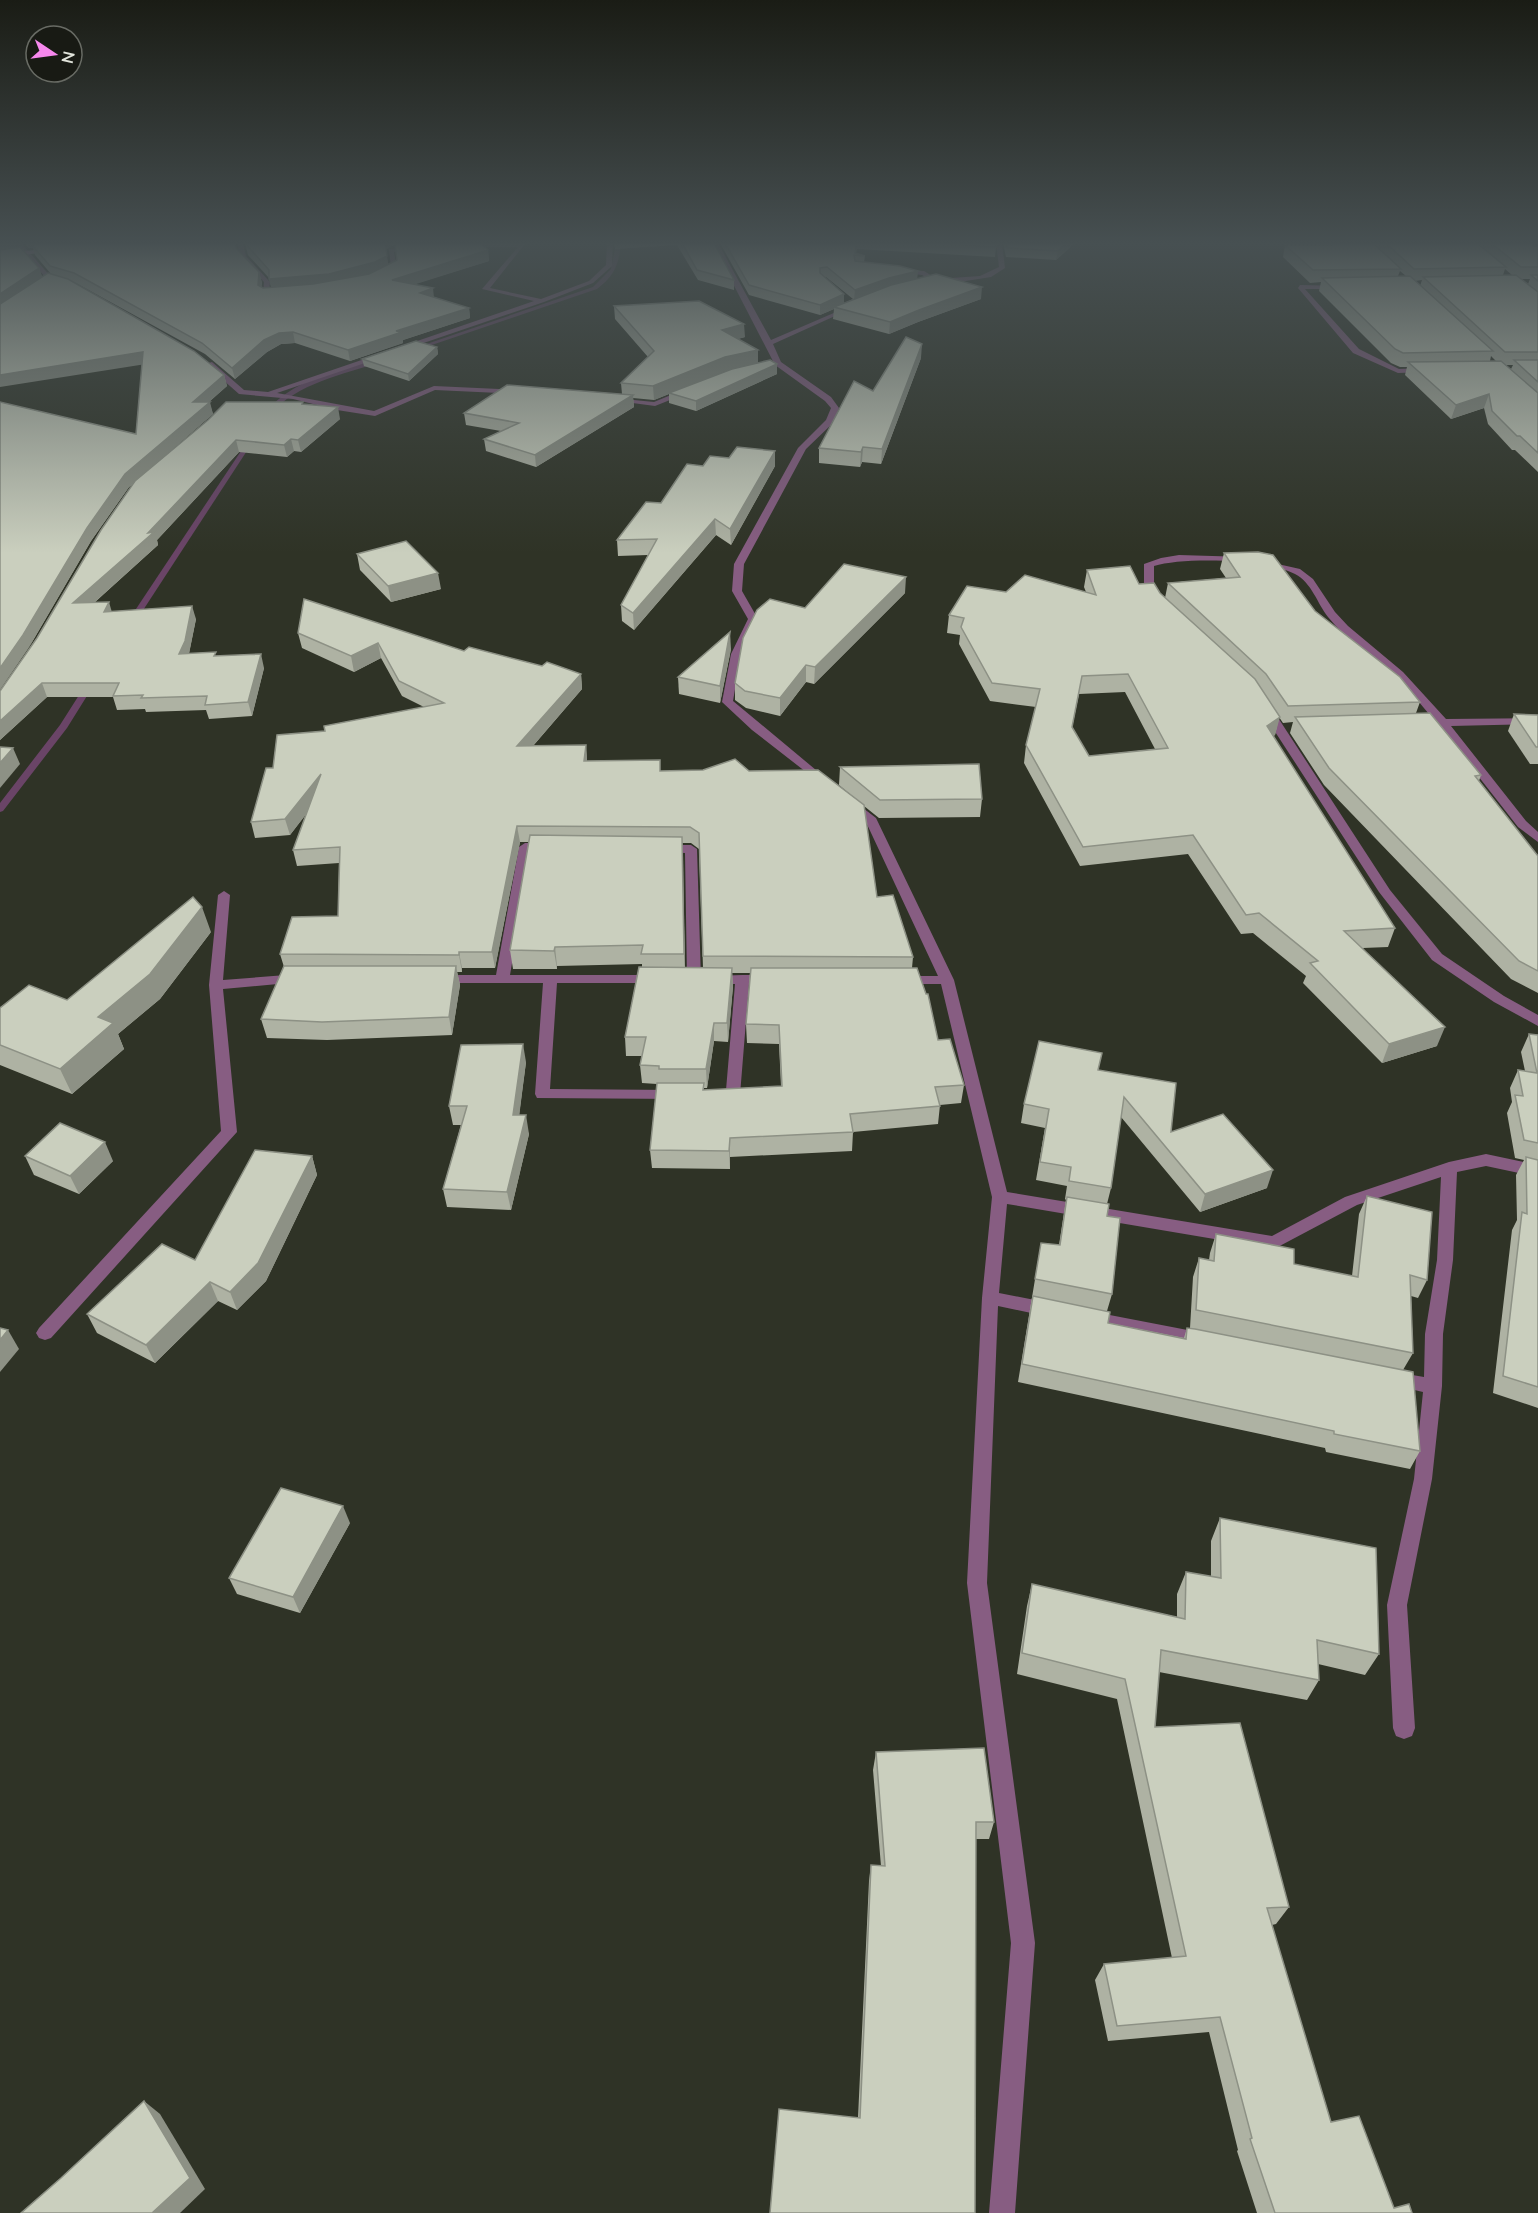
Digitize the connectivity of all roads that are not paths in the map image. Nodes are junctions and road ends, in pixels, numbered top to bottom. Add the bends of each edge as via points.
1 (411, 346) edge
2 (769, 346) edge
3 (1352, 346) edge
4 (201, 358) edge
5 (1432, 370) edge
6 (697, 387) edge
7 (525, 393) edge
8 (273, 394) junction
9 (601, 399) edge
10 (1162, 607) edge
11 (1262, 703) edge
12 (1538, 721) edge
13 (1418, 723) edge
14 (1442, 723) junction
15 (1522, 824) junction
16 (1538, 824) edge
17 (1538, 838) edge
18 (561, 847) edge
19 (644, 848) edge
20 (224, 895) dead end
21 (316, 978) edge
22 (421, 979) edge
23 (502, 979) junction
24 (550, 979) junction
25 (742, 979) junction
26 (780, 979) edge
27 (682, 980) junction
28 (887, 980) edge
29 (947, 980) junction
30 (216, 985) junction
31 (1538, 1021) edge
32 (686, 1095) edge
33 (709, 1095) edge
34 (1449, 1168) junction
35 (1538, 1171) edge
36 (1000, 1197) junction
37 (990, 1298) junction
38 (45, 1333) dead end
39 (1223, 1344) edge
40 (1374, 1375) edge
41 (1433, 1386) junction
42 (1404, 1728) dead end
43 (1002, 2213) edge

1 - 8 street
2 - 29 street via 772,364 821,393 835,408 830,421 802,448 739,564 737,591 753,619 736,654 727,702 870,818
3 - 5 street via 1398,371
4 - 8 street via 239,395
6 - 9 street via 655,404
7 - 8 street via 434,388 375,414
10 - 14 street via 1149,585 1149,564 1159,559 1193,557 1268,564 1296,571 1313,583 1335,620 1407,682
11 - 31 street via 1285,728 1385,892 1437,957
12 - 14 street
13 - 14 street
14 - 15 street
15 - 16 street
15 - 17 street
18 - 23 street via 525,847
19 - 27 street via 691,849
20 - 30 street
21 - 30 street
22 - 23 street
23 - 24 street
24 - 27 street
24 - 32 street via 542,1094
25 - 26 street
25 - 27 street
25 - 33 street via 733,1095
28 - 29 street
29 - 36 street
30 - 38 street via 229,1132
34 - 35 street via 1486,1160
34 - 36 street via 1351,1201 1274,1243
34 - 41 street
36 - 37 street
37 - 39 street
37 - 43 street via 977,1583 1023,1943
40 - 41 street
41 - 42 street via 1423,1479 1397,1605

